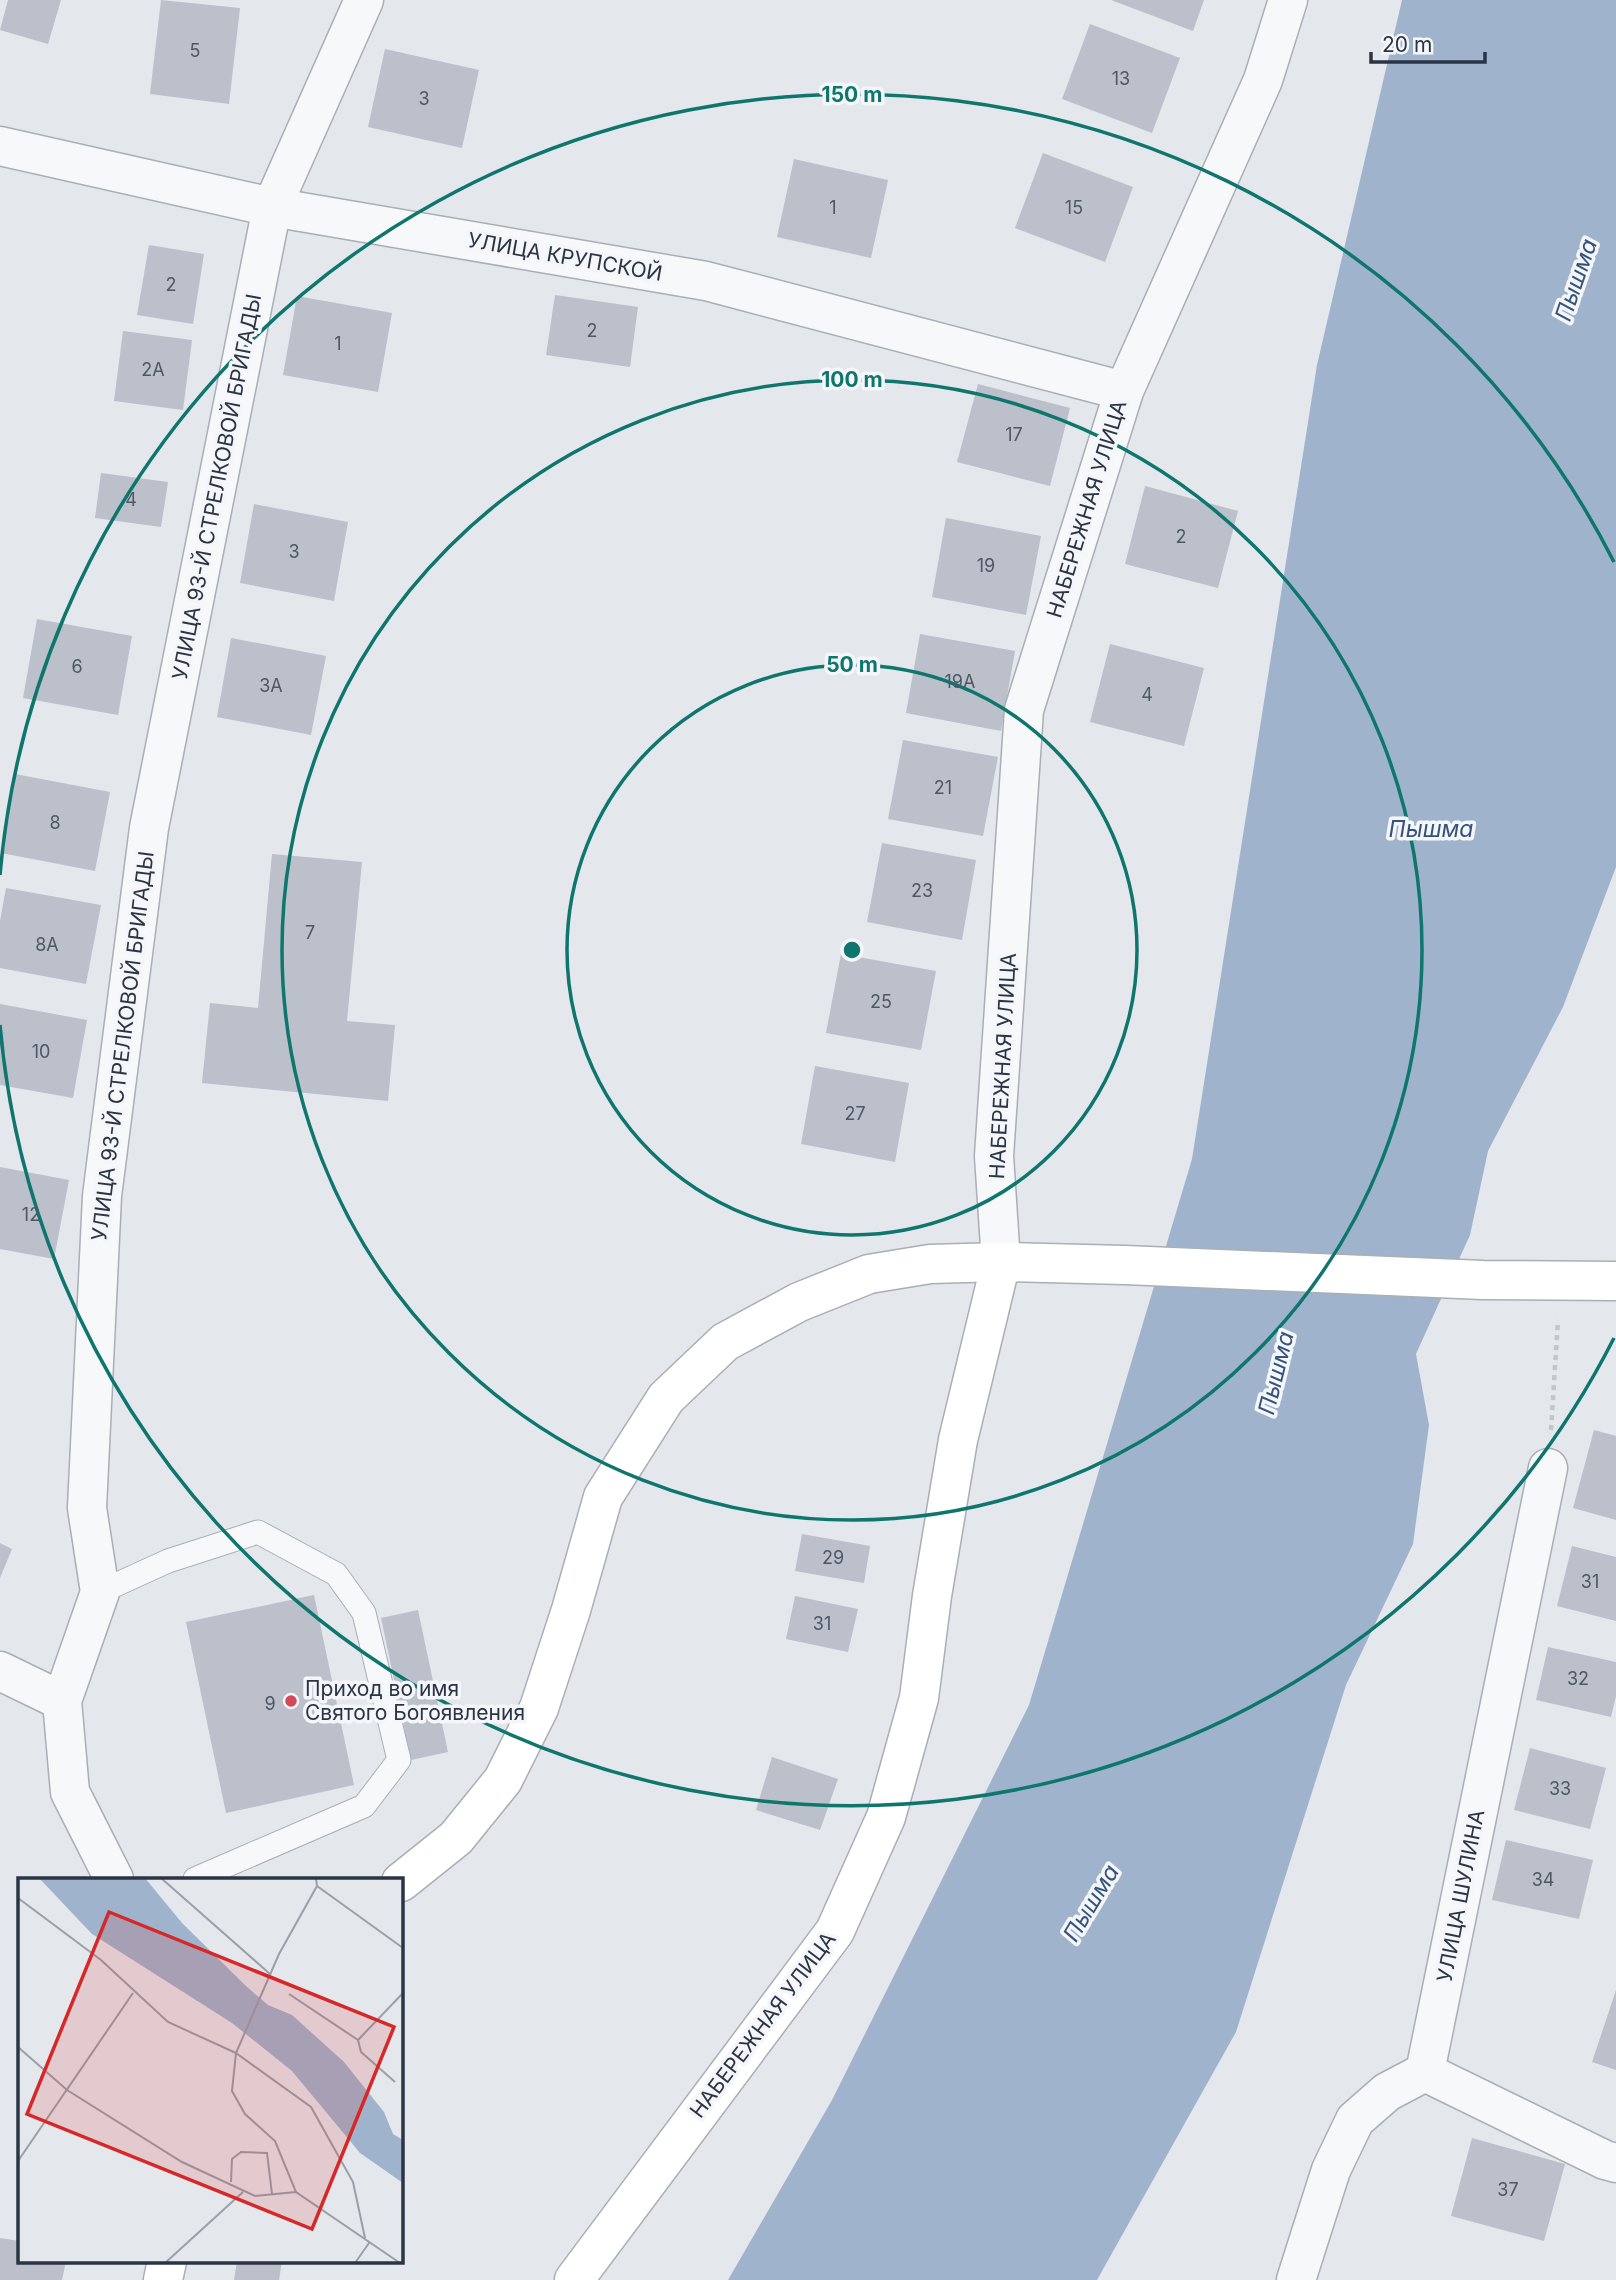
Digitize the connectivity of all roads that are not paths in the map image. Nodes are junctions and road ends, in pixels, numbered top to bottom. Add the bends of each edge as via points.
1 (364, 0) edge
2 (1288, 0) edge
3 (0, 146) edge
4 (272, 207) junction
5 (1124, 391) junction
6 (1001, 1262) junction
7 (1616, 1281) edge
8 (1548, 1468) road end
9 (100, 1592) junction
10 (0, 1671) edge
11 (62, 1701) junction
12 (114, 1878) edge
13 (197, 1878) edge
14 (402, 1881) edge
15 (1425, 2071) junction
16 (1616, 2163) edge
17 (167, 2262) edge
18 (163, 2280) edge
19 (574, 2280) edge
20 (1296, 2280) edge

1 - 4 street, УЛИЦА 93-Й СТРЕЛКОВОЙ БРИГАДЫ
2 - 5 street, НАБЕРЕЖНАЯ УЛИЦА via 1263,80
3 - 4 street, УЛИЦА КРУПСКОЙ
4 - 5 street, УЛИЦА КРУПСКОЙ via 706,281
4 - 9 street, УЛИЦА 93-Й СТРЕЛКОВОЙ БРИГАДЫ via 149,828 102,1196 87,1508
5 - 6 street, НАБЕРЕЖНАЯ УЛИЦА via 1024,710 995,1156
6 - 7 main road
6 - 14 main road via 930,1264 869,1274 822,1293 725,1342 666,1398 603,1497 539,1708 503,1780 456,1838
6 - 19 main road, НАБЕРЕЖНАЯ УЛИЦА via 958,1440 919,1698 886,1817 835,1931
8 - 15 street, УЛИЦА ШУЛИНА
9 - 11 street, УЛИЦА 93-Й СТРЕЛКОВОЙ БРИГАДЫ
9 - 13 lane via 168,1561 258,1532 336,1574 364,1613 399,1760 364,1806
10 - 11 street
11 - 12 street, УЛИЦА 93-Й СТРЕЛКОВОЙ БРИГАДЫ via 70,1791
15 - 16 street
15 - 20 street via 1387,2092 1355,2120 1331,2170
17 - 18 main road

